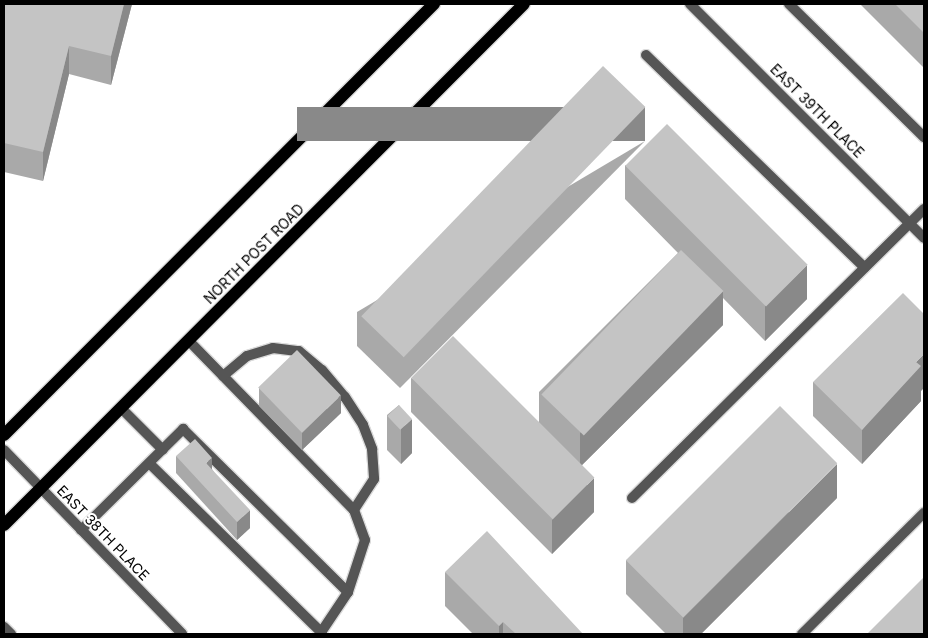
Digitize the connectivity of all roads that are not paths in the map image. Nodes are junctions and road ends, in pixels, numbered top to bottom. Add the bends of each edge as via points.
1 (434, 4) edge
2 (524, 4) edge
3 (690, 4) edge
4 (789, 4) edge
5 (646, 55) dead end
6 (924, 137) edge
7 (924, 209) edge
8 (910, 223) junction
9 (924, 238) edge
10 (865, 268) junction
11 (189, 340) junction
12 (222, 376) junction
13 (121, 408) junction
14 (4, 435) edge
15 (4, 450) edge
16 (163, 450) junction
17 (150, 464) junction
18 (41, 488) junction
19 (632, 498) dead end
20 (354, 510) junction
21 (924, 513) edge
22 (4, 525) edge
23 (81, 530) junction
24 (348, 592) junction
25 (4, 627) edge
26 (321, 633) edge
27 (11, 634) edge
28 (182, 634) edge
29 (802, 634) edge

1 - 14 main road
2 - 11 main road, NORTH POST ROAD
3 - 8 street, EAST 39TH PLACE
4 - 6 street
5 - 10 street
7 - 8 street
8 - 9 street, EAST 39TH PLACE
8 - 10 street
10 - 19 street
11 - 12 street
11 - 13 main road, NORTH POST ROAD
12 - 20 street
12 - 20 street via 247,356 274,348 299,351 322,370 346,397 363,425 372,450 374,479
13 - 16 street
13 - 18 main road, NORTH POST ROAD
15 - 18 street, EAST 38TH PLACE
16 - 17 street
16 - 24 street via 183,429
17 - 23 street
17 - 26 street
18 - 22 main road, NORTH POST ROAD
18 - 23 street, EAST 38TH PLACE
20 - 24 street via 366,540
21 - 29 street
23 - 28 street, EAST 38TH PLACE
24 - 26 street
25 - 27 street

